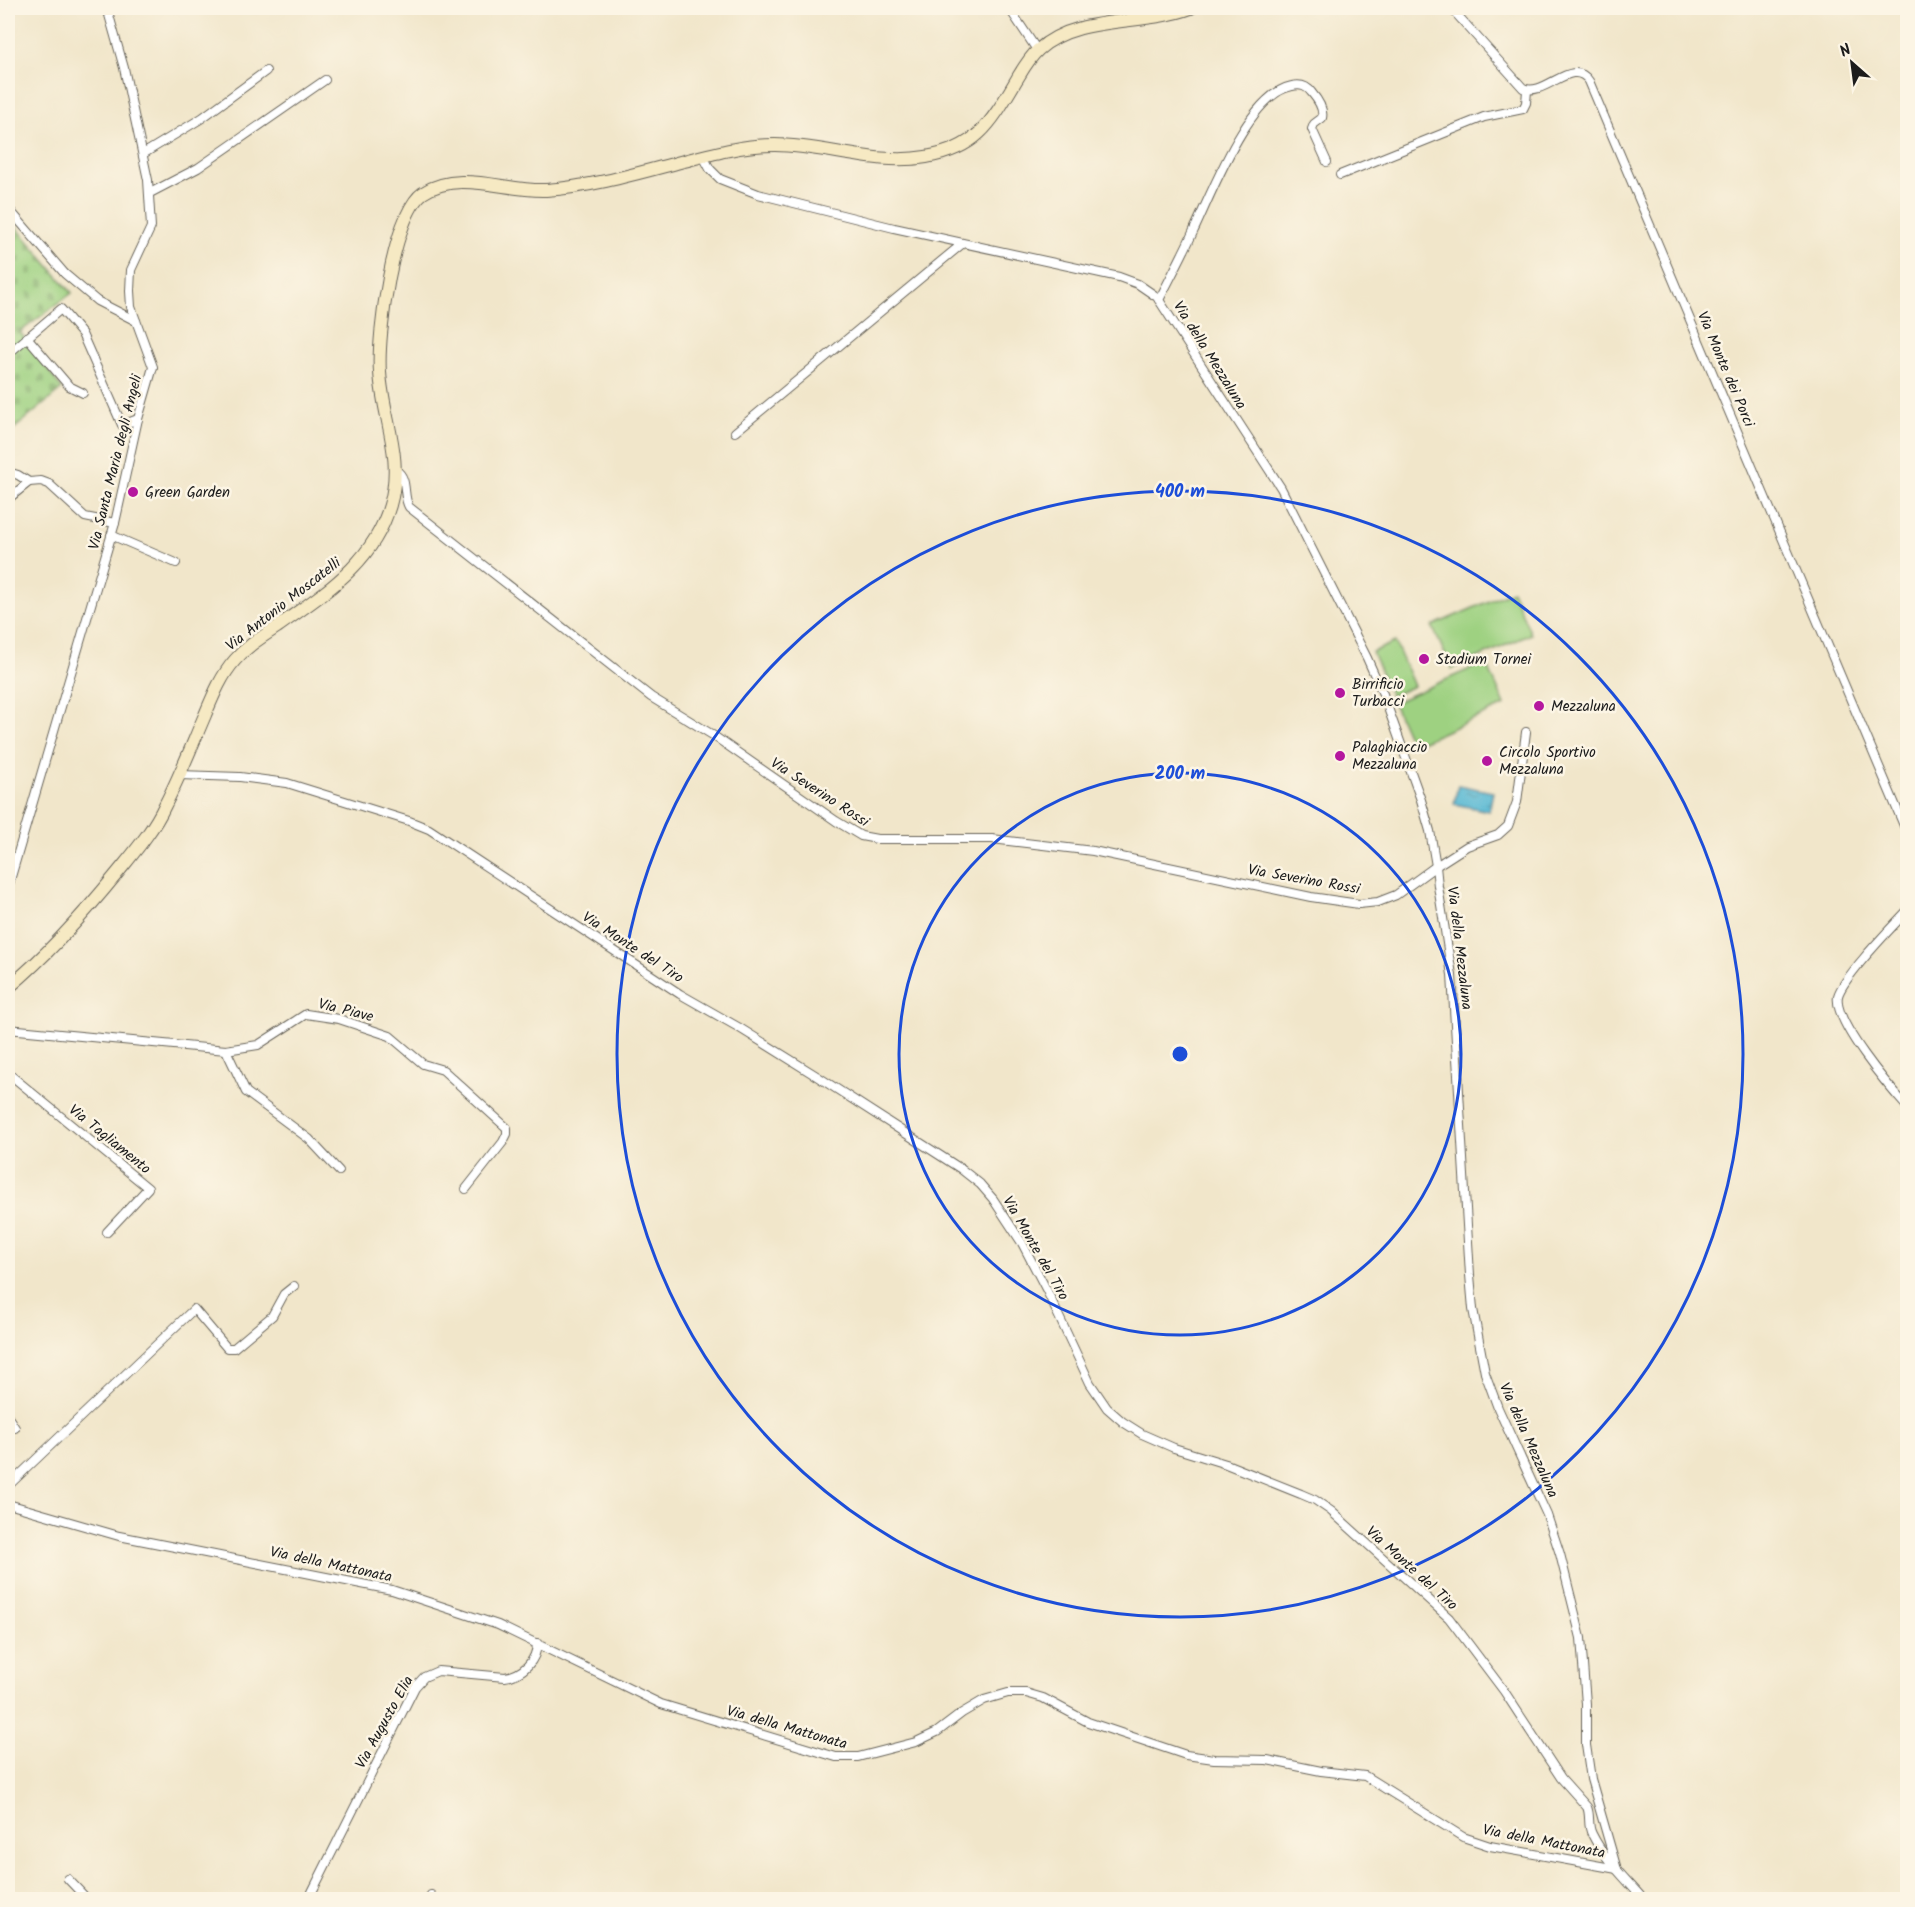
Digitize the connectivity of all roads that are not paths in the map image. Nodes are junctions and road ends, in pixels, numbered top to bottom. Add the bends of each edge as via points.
1 (107, 8) edge
2 (1009, 8) edge
3 (1191, 8) edge
4 (1451, 8) edge
5 (1037, 50) junction
6 (266, 71) dead end
7 (325, 80) dead end
8 (1527, 90) junction
9 (143, 154) junction
10 (703, 156) junction
11 (1327, 162) dead end
12 (1340, 175) dead end
13 (150, 193) junction
14 (8, 208) edge
15 (962, 244) junction
16 (1159, 300) junction
17 (136, 321) junction
18 (27, 338) junction
19 (8, 354) edge
20 (83, 393) dead end
21 (138, 419) junction
22 (735, 432) dead end
23 (396, 470) junction
24 (8, 472) edge
25 (29, 482) junction
26 (8, 499) edge
27 (115, 523) junction
28 (111, 535) junction
29 (176, 563) dead end
30 (1526, 732) dead end
31 (179, 775) junction
32 (1908, 835) edge
33 (1436, 866) junction
34 (8, 887) edge
35 (1908, 910) edge
36 (8, 988) edge
37 (8, 1029) edge
38 (226, 1050) junction
39 (8, 1073) edge
40 (1908, 1108) edge
41 (339, 1171) dead end
42 (466, 1189) dead end
43 (107, 1232) dead end
44 (294, 1286) dead end
45 (8, 1418) edge
46 (15, 1428) dead end
47 (8, 1486) edge
48 (8, 1504) edge
49 (537, 1643) junction
50 (1617, 1869) junction
51 (68, 1879) dead end
52 (88, 1899) edge
53 (308, 1899) edge
54 (1644, 1899) edge

1 - 9 street, Via Santa Maria degli Angeli
2 - 5 street
3 - 5 street via 1077,29 1057,36
4 - 8 street
5 - 10 street, Via Antonio Moscatelli via 986,127 965,143 938,155 894,159 774,145
6 - 9 street via 202,118
7 - 13 street via 204,164
8 - 12 street via 1523,109 1484,117
8 - 32 street, Via Monte dei Porci via 1577,72 1593,88
9 - 13 street, Via Santa Maria degli Angeli
10 - 15 street, Via della Mezzaluna via 716,175 734,186
10 - 23 street, Via Antonio Moscatelli via 604,182 549,189 453,184 430,189 413,202 399,235 379,345 381,389
11 - 16 street via 1312,129 1323,113 1306,87 1286,87 1252,117 1235,144
13 - 17 street, Via Santa Maria degli Angeli via 151,227 131,270 131,307
14 - 17 street via 65,274 97,301
15 - 16 street, Via della Mezzaluna via 1119,277 1140,285
15 - 22 street
16 - 33 street, Via della Mezzaluna via 1281,488 1360,644 1383,694 1416,786
17 - 21 street, Via Santa Maria degli Angeli via 153,367
18 - 19 street
18 - 20 street via 69,386
18 - 21 street via 61,309 82,334 122,425
21 - 27 street, Via Santa Maria degli Angeli
23 - 31 street, Via Antonio Moscatelli via 387,515 369,550 336,585 232,662 215,691
23 - 33 street, Via Severino Rossi via 404,479 410,507 475,560 651,697 861,836 1001,839 1093,851 1359,904 1396,895
24 - 25 street
25 - 26 street
25 - 27 street via 49,484 85,517
27 - 28 street, Via Santa Maria degli Angeli
28 - 29 street
28 - 34 street, Via Santa Maria degli Angeli
30 - 33 street, Via della Mezzaluna via 1517,802 1508,826 1498,835 1467,846
31 - 36 street, Via Antonio Moscatelli via 158,820 121,868 57,943
31 - 50 street, Via Monte del Tiro via 287,783 419,824 680,994 814,1074 971,1176 993,1199 1022,1243 1086,1376 1107,1408 1154,1440 1291,1490 1331,1511 1449,1618 1504,1690 1561,1778 1587,1807 1592,1835
33 - 50 street, Via della Mezzaluna via 1452,975 1473,1309 1480,1350 1498,1408 1533,1481 1560,1554 1583,1648 1591,1779
35 - 40 street via 1844,983 1838,1005 1852,1034
37 - 38 street, Via Piave
38 - 41 street via 246,1092 309,1139
38 - 42 street, Via Piave via 258,1045 306,1014 339,1019 390,1036 423,1064 443,1070 507,1128 503,1142
39 - 43 street, Via Tagliamento via 148,1188
44 - 47 street via 284,1294 272,1316 234,1348 227,1348 194,1309
45 - 46 street
48 - 49 street, Via della Mattonata via 119,1536 392,1590 498,1624
49 - 50 street, Via della Mattonata via 661,1704 844,1758 863,1757 922,1740 972,1706 997,1696 1014,1692 1035,1695 1088,1722 1181,1754 1214,1760 1267,1760 1361,1775 1472,1841
49 - 53 street, Via Augusto Elia via 531,1661 514,1676 438,1671 419,1681
50 - 54 street, Via della Mezzaluna
51 - 52 street

